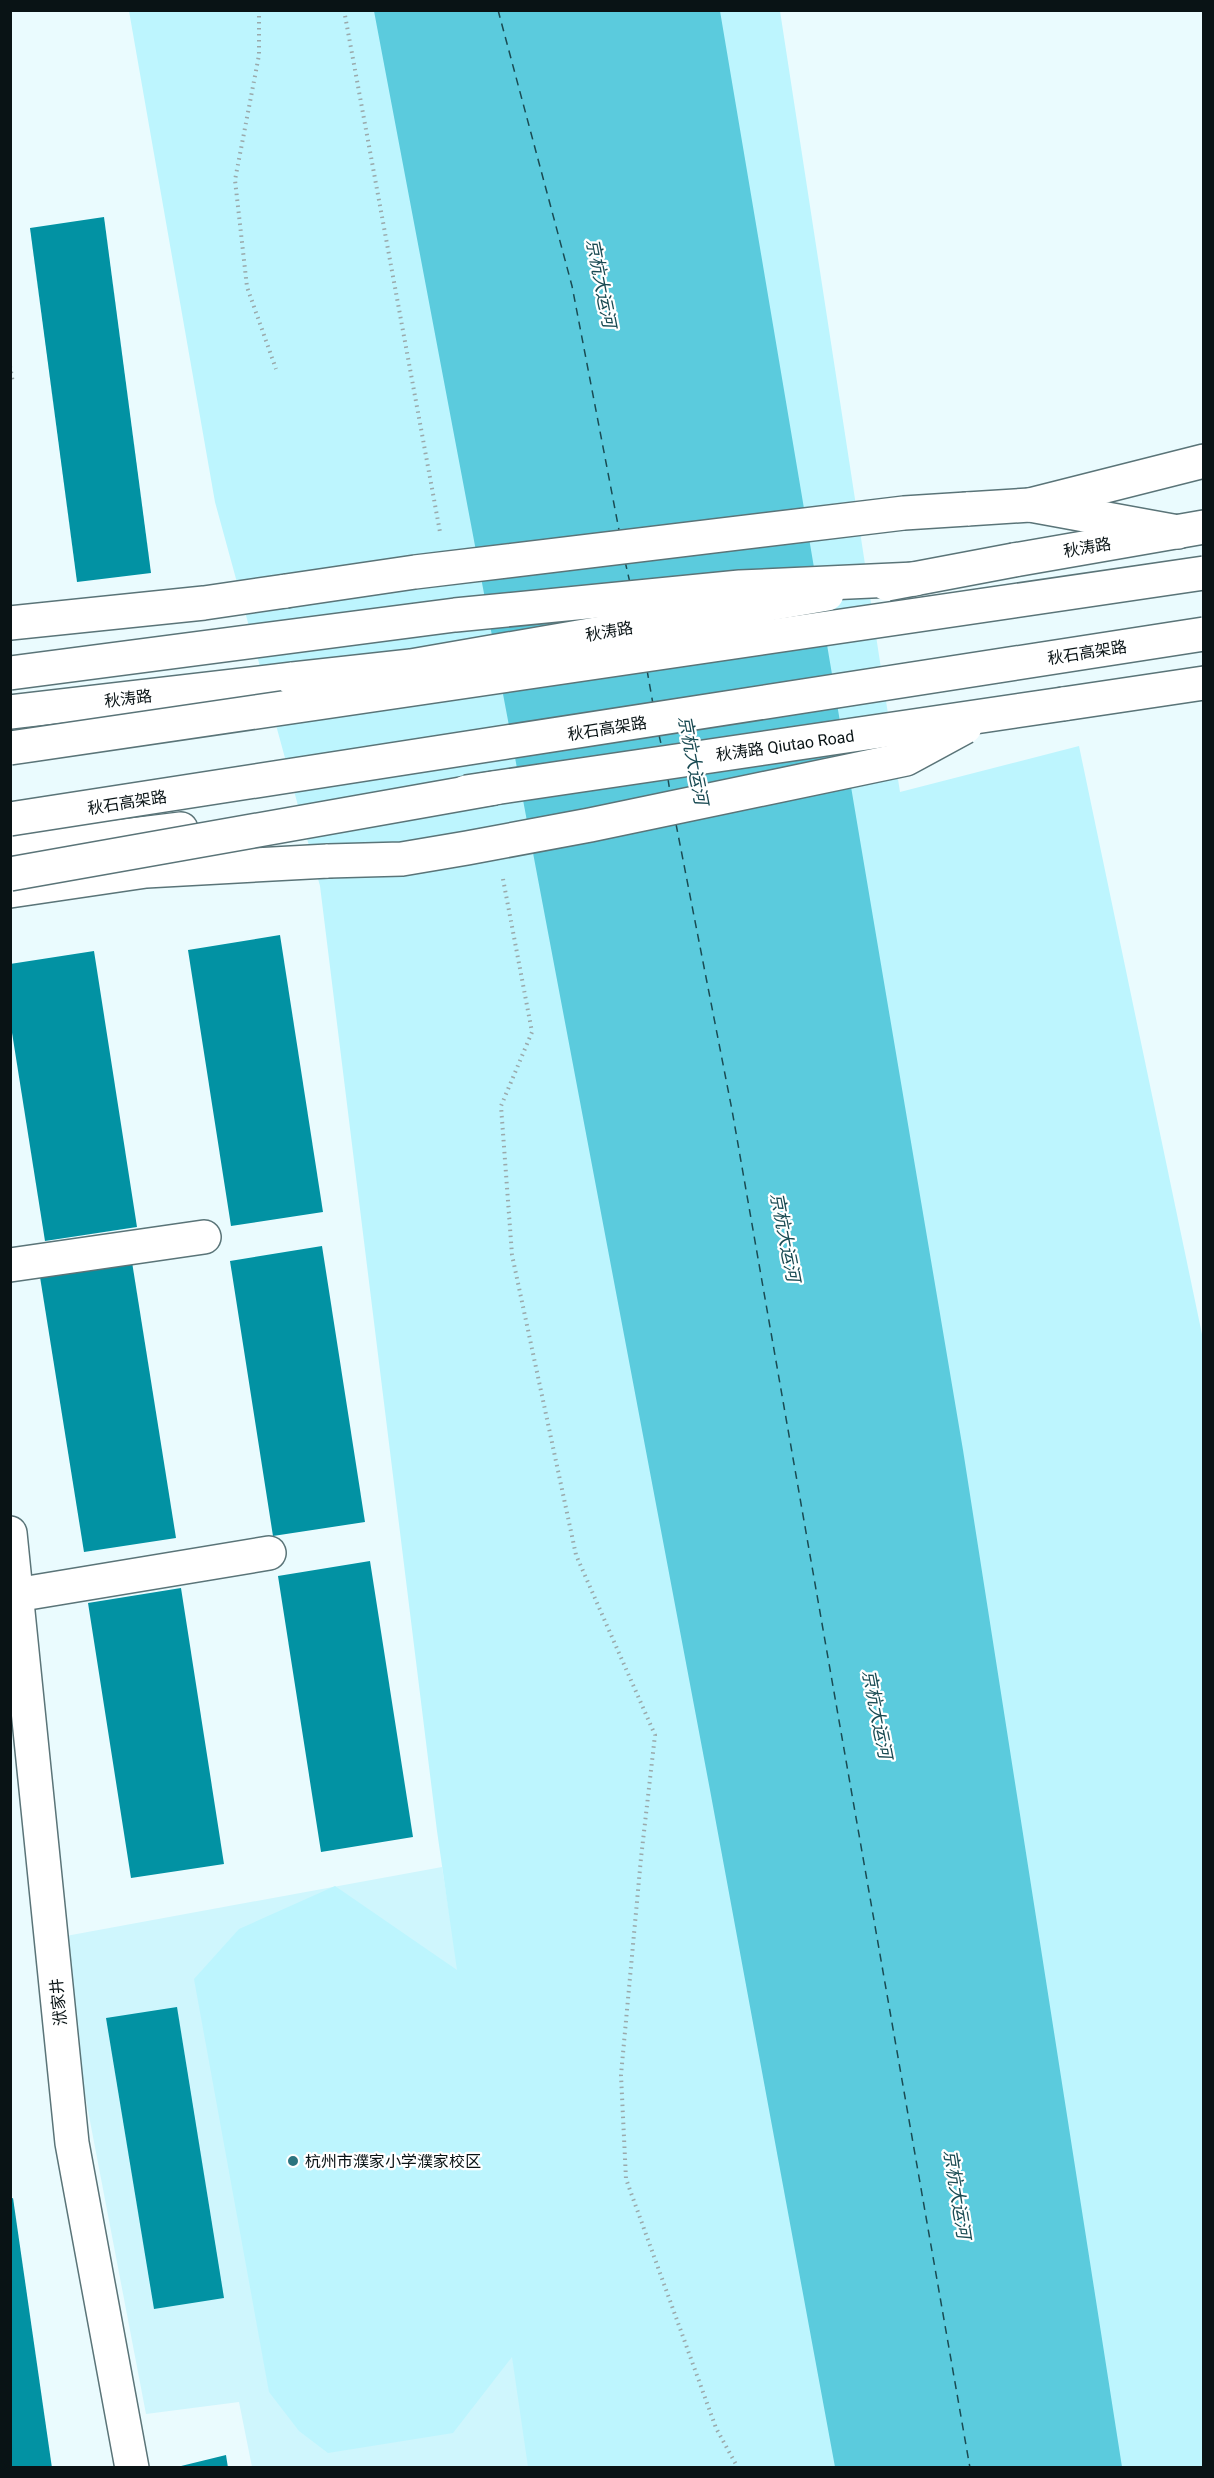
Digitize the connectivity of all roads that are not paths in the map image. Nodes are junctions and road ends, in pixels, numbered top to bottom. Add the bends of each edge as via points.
1 (1203, 461) edge
2 (1030, 504) junction
3 (1191, 530) edge
4 (1203, 573) edge
5 (915, 579) junction
6 (10, 623) edge
7 (1203, 634) edge
8 (10, 673) edge
9 (1203, 683) edge
10 (10, 712) edge
11 (987, 716) junction
12 (10, 748) edge
13 (495, 788) junction
14 (10, 819) edge
15 (10, 850) edge
16 (10, 874) edge
17 (10, 891) edge
18 (204, 1238) dead end
19 (10, 1265) edge
20 (10, 1533) edge
21 (268, 1553) dead end
22 (14, 1596) edge
23 (132, 2468) edge

1 - 2 main road
2 - 3 main road
2 - 6 main road, bridge via 904,513 438,569 204,603
3 - 5 main road, 秋涛路, bridge
4 - 12 main road, bridge
5 - 8 main road, bridge via 740,587 455,615
5 - 10 main road, 秋涛路, bridge via 411,666
7 - 14 main road, 秋石高架路, bridge
9 - 11 main road, 秋涛路 Qiutao Road, bridge
11 - 13 main road, 秋涛路 Qiutao Road, bridge
11 - 17 main road, bridge via 906,759 478,846 402,859 146,871
13 - 15 main road, 秋涛路 Qiutao Road, bridge
13 - 16 main road, bridge
18 - 19 main road
20 - 22 main road, 洑家井
21 - 22 main road
22 - 23 main road, 洑家井 via 72,2143

